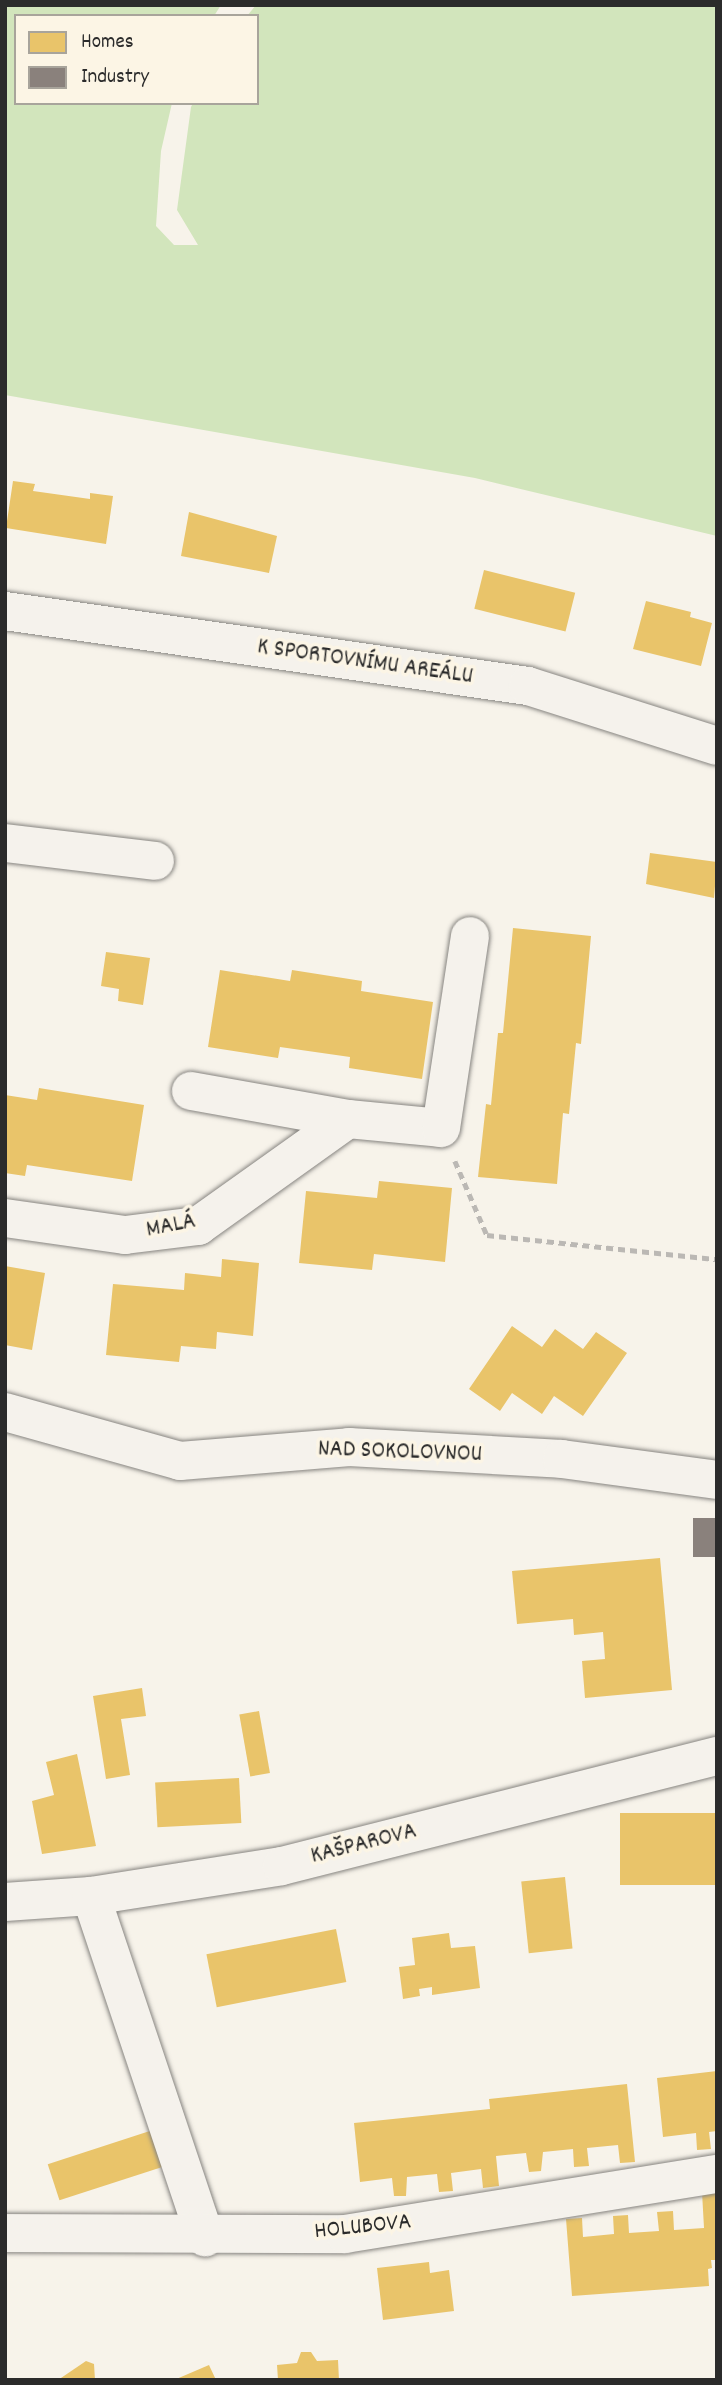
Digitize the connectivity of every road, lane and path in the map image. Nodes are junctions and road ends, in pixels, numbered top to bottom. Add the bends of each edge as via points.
1 (5, 611) edge
2 (717, 746) edge
3 (5, 843) edge
4 (155, 861) dead end
5 (470, 936) dead end
6 (191, 1091) dead end
7 (348, 1119) junction
8 (441, 1128) junction
9 (5, 1218) edge
10 (717, 1259) edge
11 (5, 1412) edge
12 (717, 1480) edge
13 (717, 1756) edge
14 (91, 1896) junction
15 (5, 1902) edge
16 (717, 2174) edge
17 (5, 2233) edge
18 (205, 2236) junction

1 - 2 street, K SPORTOVNÍMU AREÁLU via 528,686
3 - 4 street
5 - 8 street
6 - 7 street
7 - 8 street
7 - 9 street, MALÁ via 198,1226 125,1235
8 - 10 path via 487,1235
11 - 12 street, NAD SOKOLOVNOU via 180,1461 349,1447 562,1459
13 - 14 street, KAŠPAROVA via 282,1866
14 - 15 street, KAŠPAROVA
14 - 18 street
16 - 18 street, HOLUBOVA via 345,2234
17 - 18 street, HOLUBOVA

